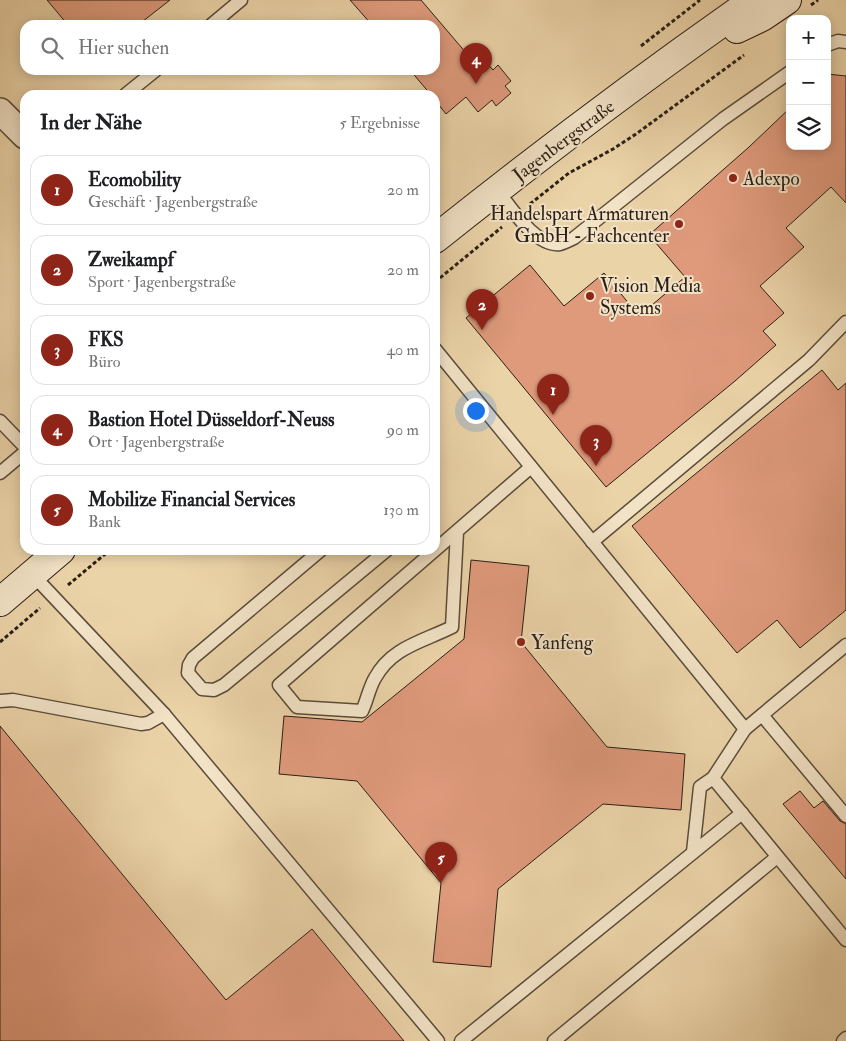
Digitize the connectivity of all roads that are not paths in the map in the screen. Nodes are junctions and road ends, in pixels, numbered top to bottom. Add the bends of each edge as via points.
1 (241, 0) edge
2 (727, 0) edge
3 (754, 0) edge
4 (787, 0) edge
5 (217, 20) edge
6 (846, 42) edge
7 (692, 43) junction
8 (831, 44) edge
9 (150, 75) edge
10 (786, 75) edge
11 (131, 90) edge
12 (0, 111) edge
13 (20, 131) edge
14 (497, 190) junction
15 (440, 235) edge
16 (846, 322) edge
17 (440, 355) edge
18 (0, 421) edge
19 (20, 442) edge
20 (20, 456) edge
21 (531, 467) junction
22 (0, 473) edge
23 (457, 532) junction
24 (592, 542) junction
25 (440, 547) edge
26 (55, 555) edge
27 (315, 555) edge
28 (381, 555) edge
29 (430, 555) edge
30 (32, 574) junction
31 (0, 602) edge
32 (846, 646) edge
33 (0, 701) edge
34 (164, 714) junction
35 (762, 715) junction
36 (745, 729) junction
37 (713, 778) junction
38 (742, 813) junction
39 (846, 816) edge
40 (693, 852) junction
41 (777, 857) junction
42 (846, 940) edge
43 (846, 1038) edge
44 (438, 1041) edge
45 (461, 1041) edge
46 (554, 1041) edge
47 (842, 1041) edge

1 - 5 lane
2 - 7 street, Jagenbergstraße via 709,17
3 - 7 street, Jagenbergstraße
4 - 7 street, Jagenbergstraße via 762,17
6 - 8 lane
7 - 14 street, Jagenbergstraße
9 - 11 lane
10 - 14 lane via 723,119 574,238 560,244 544,241 532,232
12 - 13 street
14 - 15 street, Jagenbergstraße
16 - 24 lane via 810,360
17 - 21 lane
18 - 19 lane
20 - 22 lane
21 - 23 lane
21 - 24 lane
23 - 25 lane
23 - 29 lane via 452,628 403,648 383,665 373,680 362,711 297,707 279,685
24 - 36 lane
26 - 30 street
27 - 28 lane via 193,658 188,673 202,689 214,690 224,685
30 - 31 street
30 - 34 lane
32 - 35 lane
33 - 34 lane via 13,700 140,724
34 - 44 lane
35 - 36 lane
35 - 39 lane
36 - 37 lane
37 - 38 lane
37 - 40 lane via 700,787
38 - 40 lane
38 - 41 lane
40 - 45 lane
41 - 42 lane
41 - 46 lane
43 - 47 lane

